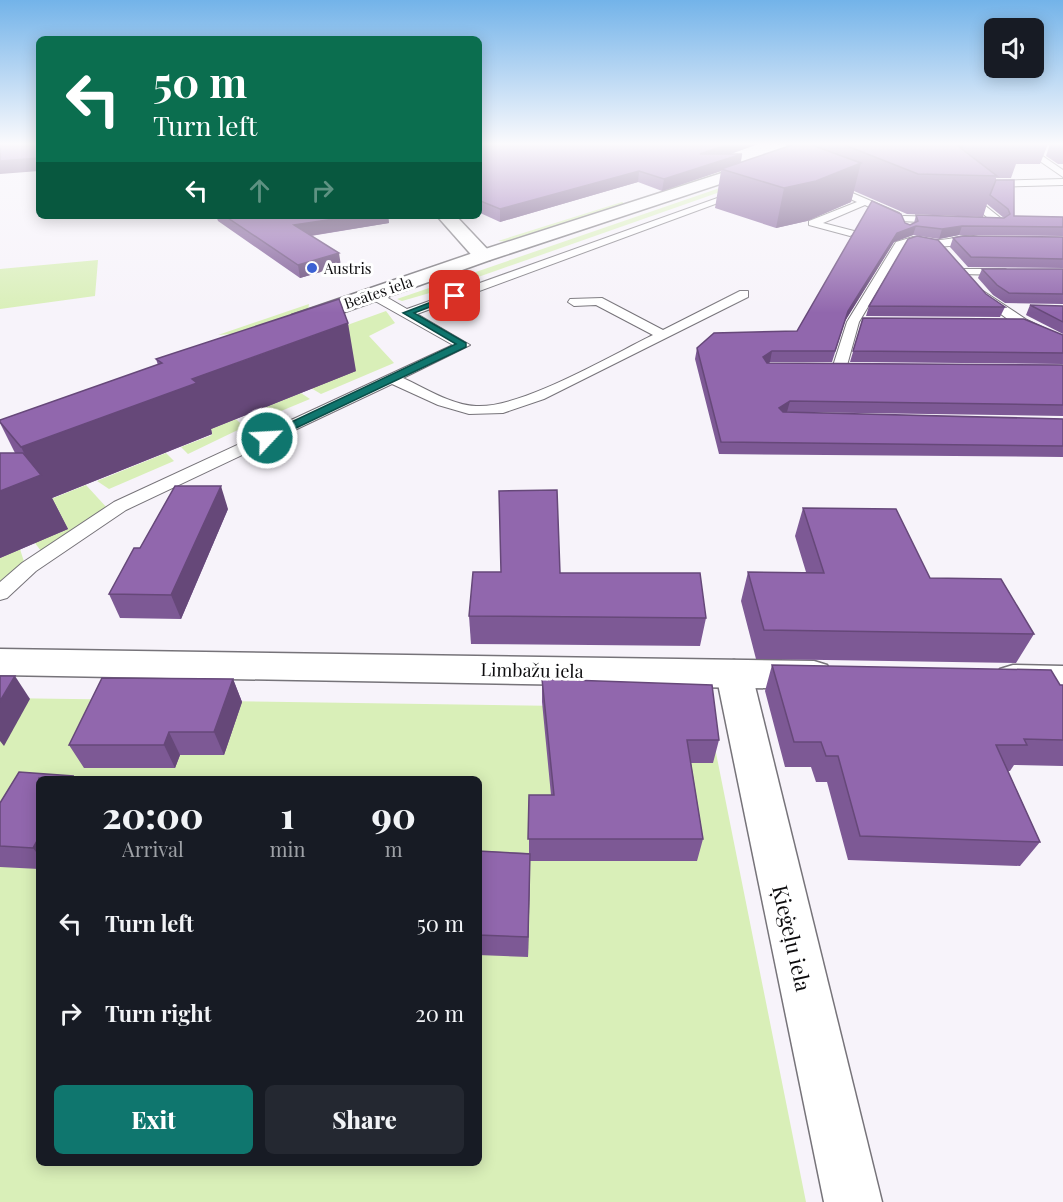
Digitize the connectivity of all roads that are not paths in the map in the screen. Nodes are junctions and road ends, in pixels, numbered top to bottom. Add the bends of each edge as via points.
1 (657, 200) edge
2 (719, 200) edge
3 (861, 200) edge
4 (976, 200) edge
5 (865, 202) junction
6 (449, 219) edge
7 (904, 219) junction
8 (850, 234) edge
9 (913, 240) junction
10 (993, 240) edge
11 (939, 244) junction
12 (483, 256) junction
13 (957, 265) junction
14 (1019, 273) edge
15 (372, 294) junction
16 (744, 294) dead end
17 (574, 302) dead end
18 (407, 313) junction
19 (283, 326) edge
20 (663, 335) junction
21 (1063, 342) edge
22 (839, 369) edge
23 (393, 379) junction
24 (0, 593) edge
25 (0, 662) edge
26 (734, 674) junction
27 (851, 676) edge
28 (981, 678) edge
29 (1063, 680) edge
30 (853, 1202) edge

1 - 12 street, Beātes iela
2 - 18 lane
3 - 5 lane
4 - 7 lane via 999,222
5 - 7 lane
5 - 8 lane via 813,223
6 - 12 street
7 - 9 lane
9 - 11 lane
9 - 22 lane via 900,244
10 - 11 lane
11 - 13 lane
12 - 15 street, Beātes iela
13 - 14 lane
13 - 21 lane via 1001,316 1022,316
15 - 18 lane
15 - 19 street, Beātes iela
16 - 20 lane
17 - 20 lane via 598,301
18 - 23 lane via 463,345
20 - 23 lane via 539,396 503,409 474,411 443,402
23 - 24 lane via 120,506 29,567
25 - 26 street, Limbažu iela
26 - 27 street, Limbažu iela
26 - 30 street, Ķieģeļu iela
28 - 29 street

